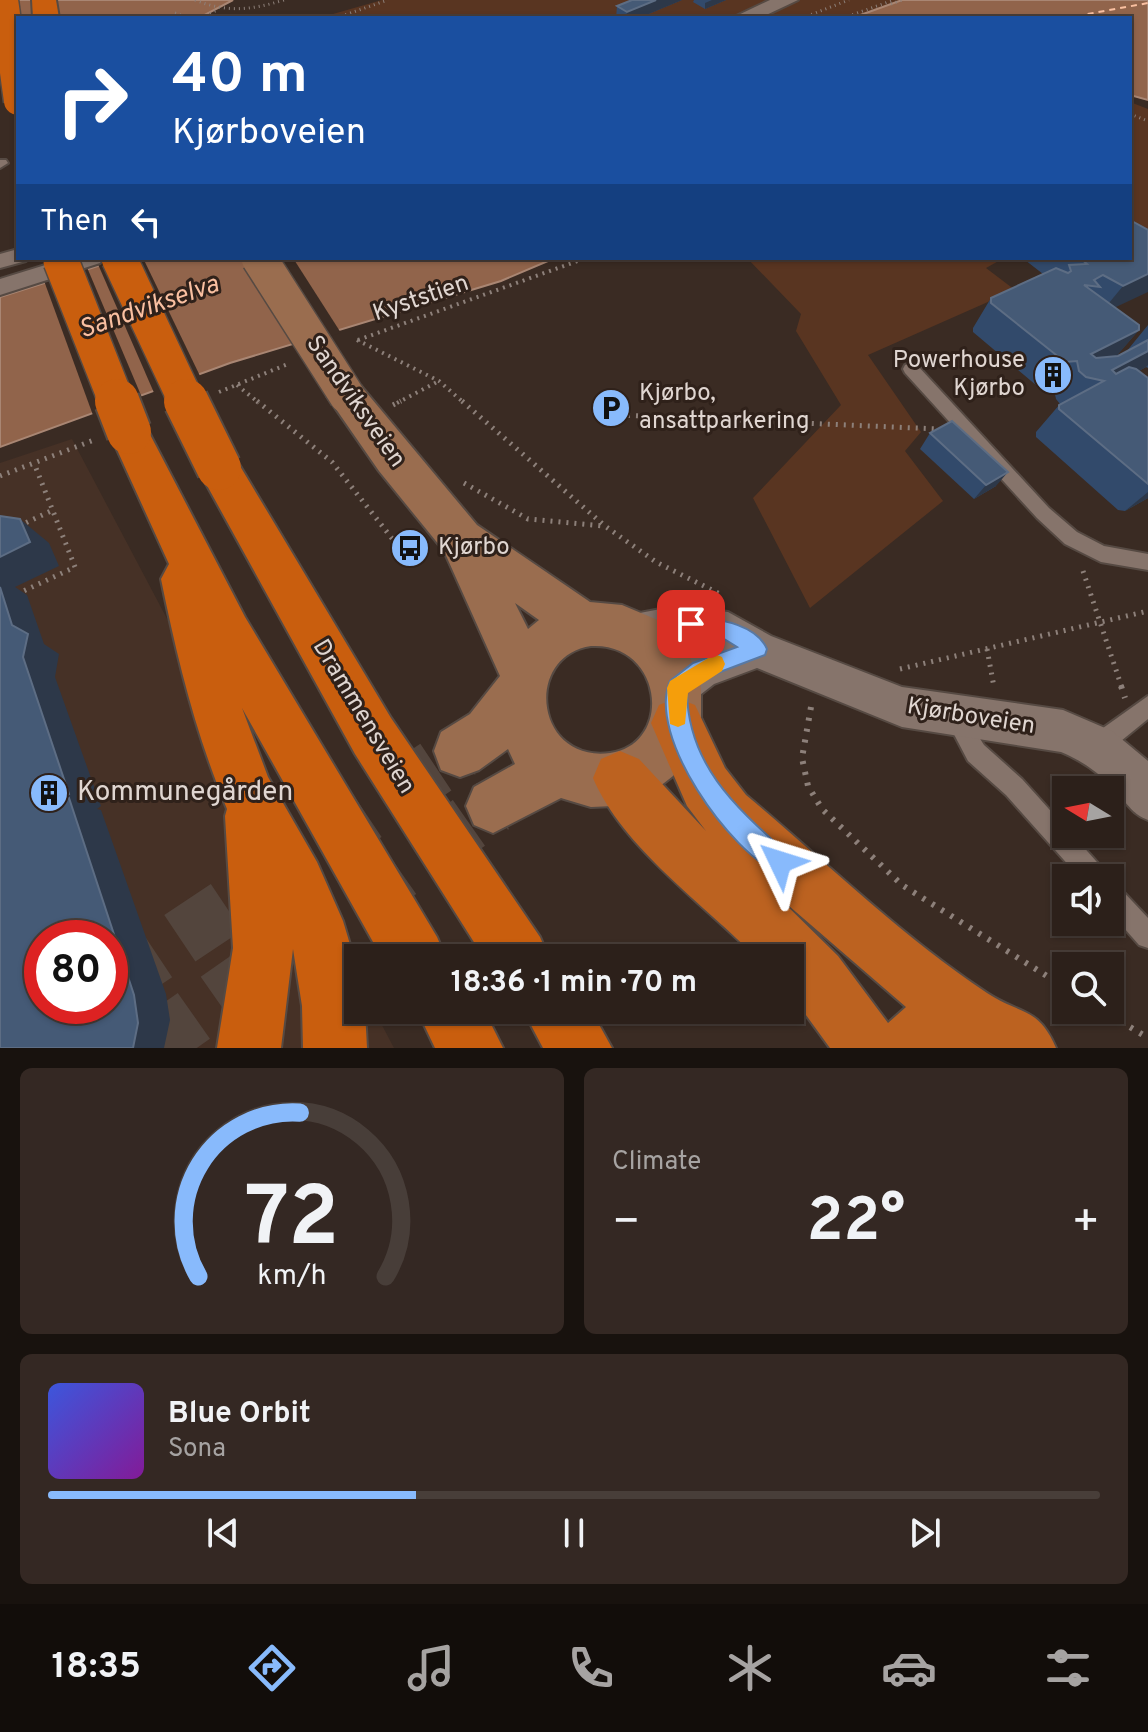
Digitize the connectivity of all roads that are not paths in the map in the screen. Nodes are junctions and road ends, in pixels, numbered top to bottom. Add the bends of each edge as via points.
1 (4, 0) edge
2 (788, 0) edge
3 (747, 16) edge
4 (16, 87) edge
5 (61, 260) edge
6 (86, 260) edge
7 (120, 260) edge
8 (260, 260) edge
9 (0, 287) edge
10 (911, 369) dead end
11 (166, 515) junction
12 (461, 539) junction
13 (1148, 562) edge
14 (606, 628) junction
15 (757, 649) junction
16 (522, 685) junction
17 (677, 705) junction
18 (1142, 711) edge
19 (955, 716) junction
20 (1097, 746) junction
21 (460, 751) tunnel mouth
22 (559, 769) junction
23 (620, 778) junction
24 (250, 798) junction
25 (1148, 798) edge
26 (493, 806) tunnel mouth
27 (1083, 864) edge
28 (1124, 909) edge
29 (1148, 936) edge
30 (407, 944) edge
31 (510, 944) edge
32 (970, 1019) junction
33 (456, 1024) edge
34 (564, 1024) edge
35 (249, 1048) edge
36 (335, 1048) edge
37 (471, 1048) edge
38 (580, 1048) edge
39 (867, 1048) edge
40 (908, 1048) edge
41 (1024, 1048) edge

1 - 4 highway, bridge
2 - 3 street
5 - 11 highway, bridge
6 - 9 street
7 - 31 highway, Drammensveien, bridge via 219,468 373,736
8 - 12 main road, Sandviksveien, bridge via 347,396
10 - 13 lane via 1043,513 1101,554
11 - 24 highway via 218,714
11 - 30 highway
12 - 14 main road, Sandviksveien
12 - 16 main road, Sandviksveien
14 - 15 street, Kjørboveien via 710,626 743,636
14 - 16 main road via 559,634 538,650
14 - 17 main road via 660,652 673,673
15 - 17 street via 700,670
15 - 19 street, Kjørboveien via 902,707
16 - 21 main road via 488,732
16 - 22 main road via 523,725 536,750
17 - 23 main road via 666,747 645,767
17 - 32 highway via 706,787 727,814
18 - 20 lane
19 - 20 street, Kjørboveien via 1063,731
19 - 27 lane via 976,753
20 - 25 street, Kjørboveien via 1134,778
22 - 23 main road via 588,779
22 - 26 main road
23 - 39 highway via 643,809 796,955
24 - 35 highway via 263,948
24 - 36 highway via 297,882 320,937
28 - 29 lane
32 - 40 highway via 934,1024
32 - 41 highway via 998,1028
33 - 37 highway
34 - 38 highway

